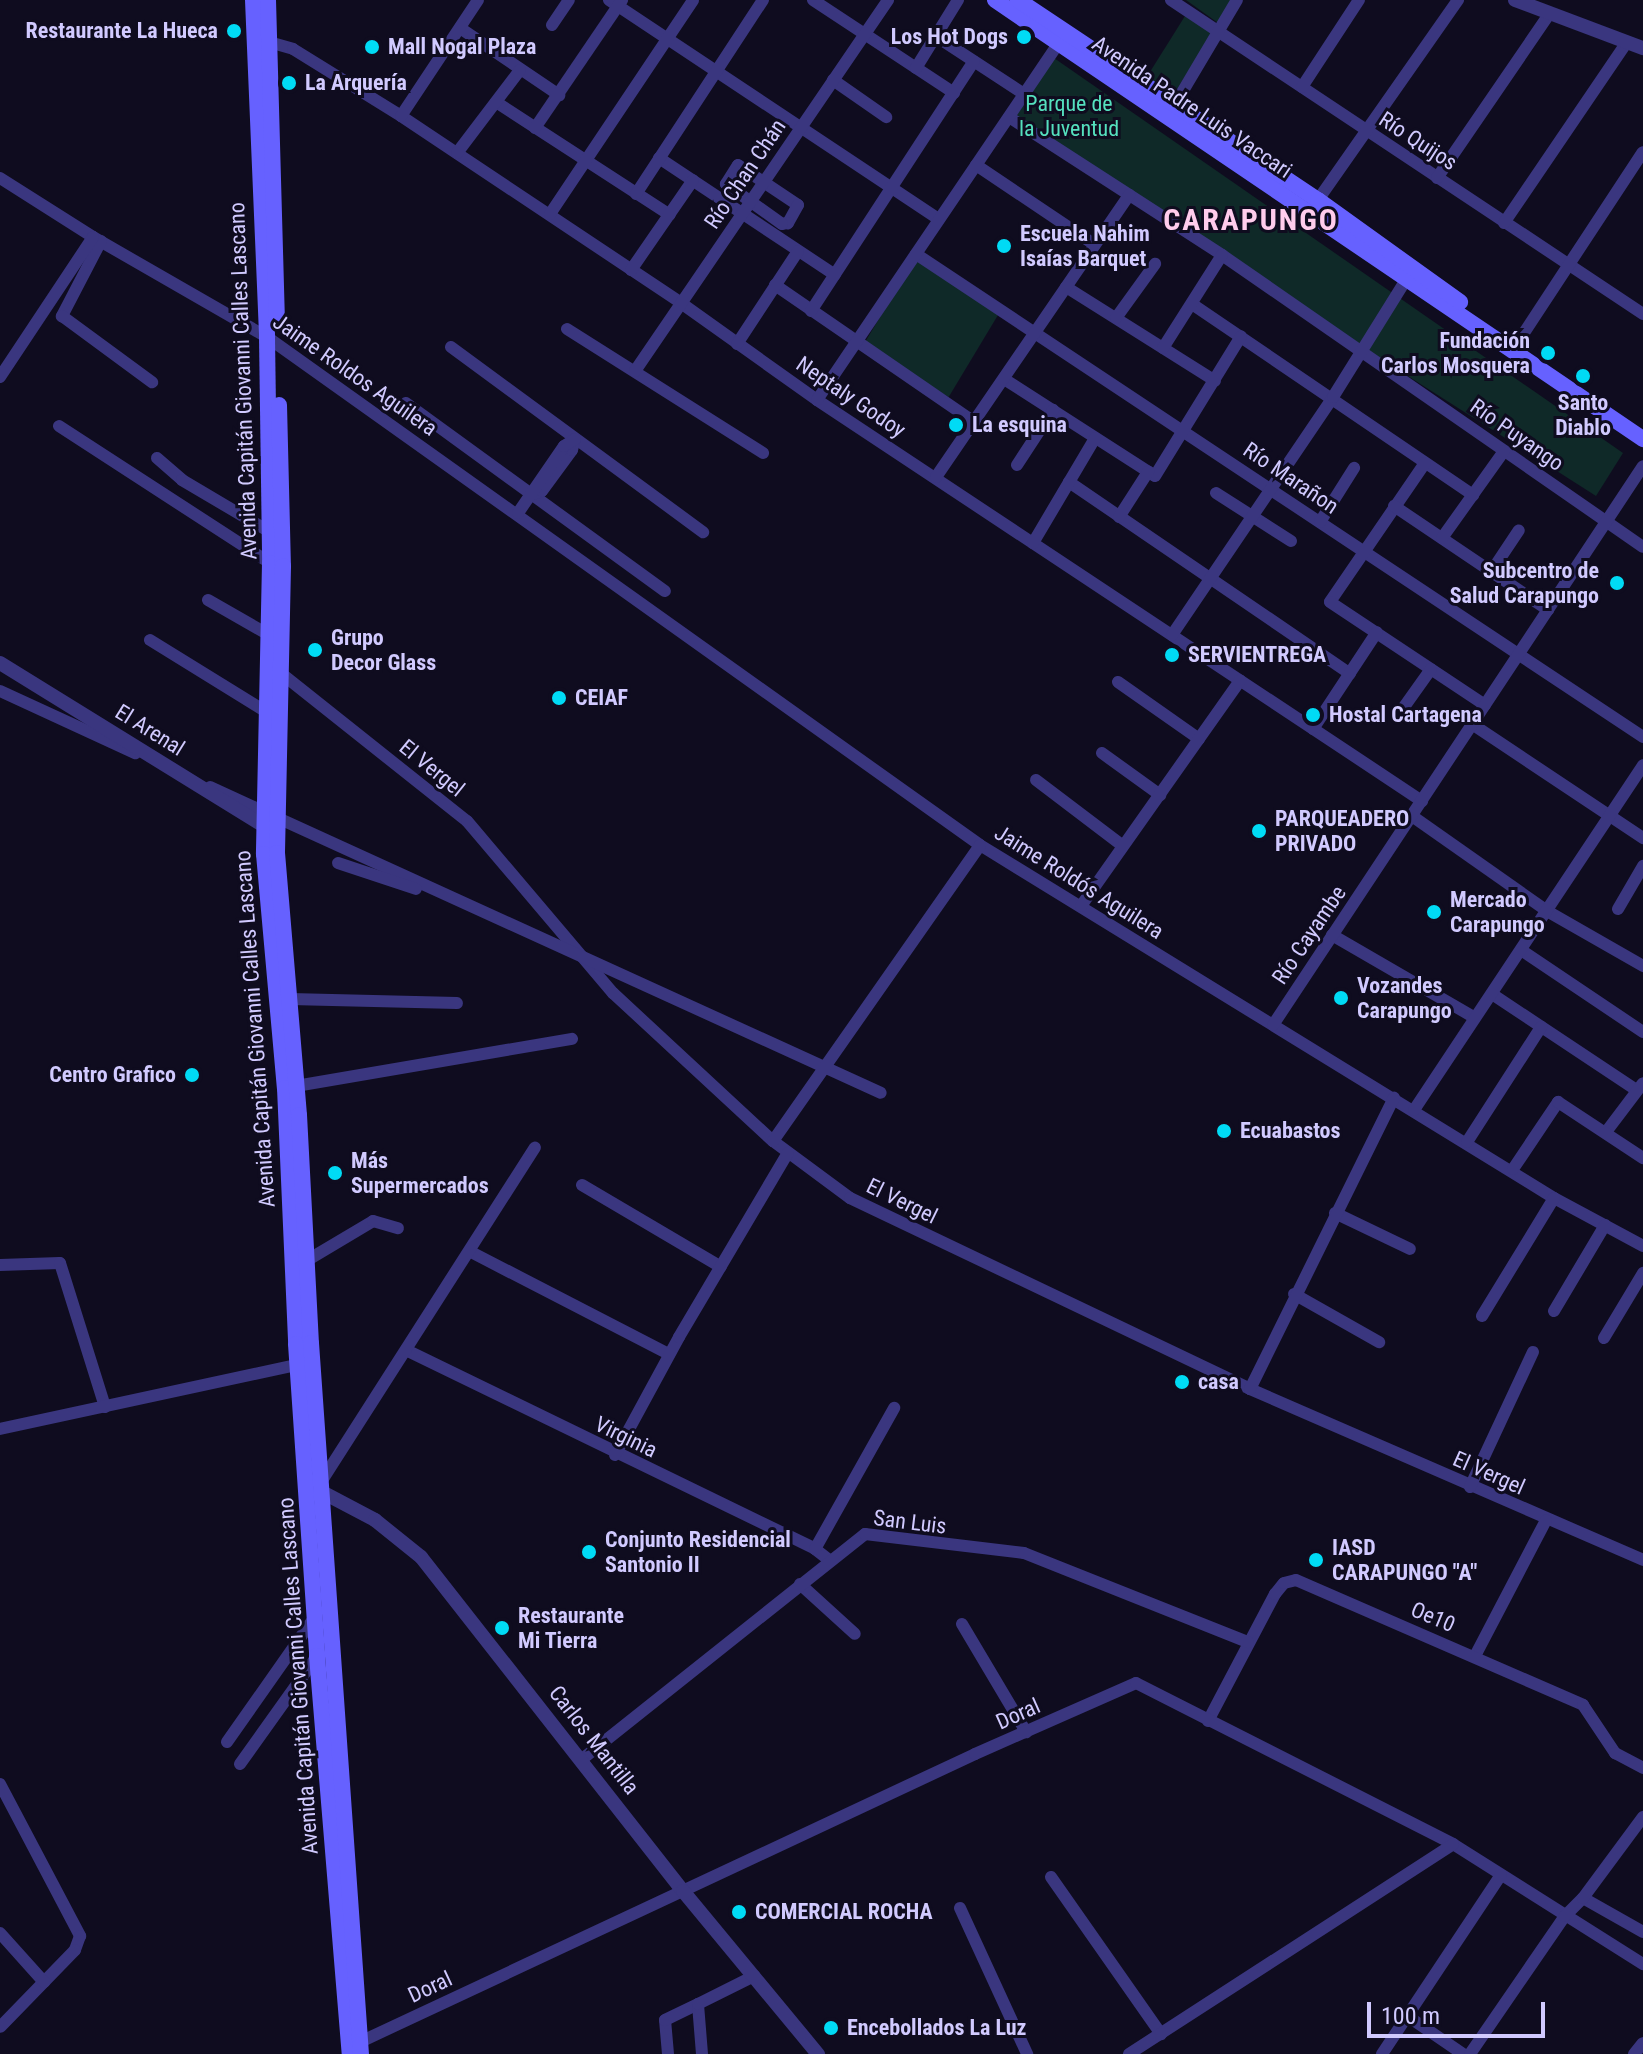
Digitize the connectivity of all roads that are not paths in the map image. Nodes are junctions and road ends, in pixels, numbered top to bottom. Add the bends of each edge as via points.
1 (253, 0) edge
2 (268, 0) edge
3 (478, 0) edge
4 (569, 0) edge
5 (693, 0) edge
6 (763, 0) edge
7 (888, 0) edge
8 (958, 0) edge
9 (995, 0) edge
10 (1018, 0) edge
11 (1237, 0) edge
12 (1359, 0) edge
13 (1458, 0) edge
14 (1515, 0) edge
15 (817, 1) edge
16 (617, 2) edge
17 (1177, 2) edge
18 (1550, 13) junction
19 (552, 25) dead end
20 (460, 28) junction
21 (1219, 31) junction
22 (864, 34) junction
23 (937, 37) junction
24 (666, 38) junction
25 (262, 40) junction
26 (1627, 42) junction
27 (1058, 44) junction
28 (1643, 48) edge
29 (974, 61) junction
30 (916, 68) junction
31 (520, 70) junction
32 (716, 71) junction
33 (833, 80) junction
34 (1302, 87) junction
35 (954, 93) junction
36 (1024, 94) junction
37 (559, 95) junction
38 (496, 102) junction
39 (1171, 111) junction
40 (401, 116) junction
41 (886, 117) dead end
42 (1009, 117) junction
43 (801, 127) junction
44 (535, 128) junction
45 (1366, 131) junction
46 (1643, 152) edge
47 (457, 153) junction
48 (659, 158) junction
49 (585, 162) junction
50 (976, 165) junction
51 (0, 178) edge
52 (1437, 178) junction
53 (693, 180) junction
54 (765, 181) junction
55 (892, 188) junction
56 (636, 194) junction
57 (1129, 195) junction
58 (751, 202) junction
59 (1314, 206) junction
60 (550, 214) junction
61 (742, 214) junction
62 (670, 215) junction
63 (939, 219) junction
64 (1504, 223) junction
65 (97, 239) junction
66 (1095, 245) junction
67 (798, 251) junction
68 (916, 254) junction
69 (1222, 255) junction
70 (1155, 264) dead end
71 (1567, 264) junction
72 (631, 270) junction
73 (835, 275) junction
74 (1407, 278) junction
75 (775, 285) junction
76 (1066, 287) junction
77 (681, 303) junction
78 (1192, 304) junction
79 (1641, 309) edge
80 (811, 311) junction
81 (1116, 318) junction
82 (567, 329) dead end
83 (1036, 332) junction
84 (1241, 336) junction
85 (273, 340) junction
86 (1518, 342) junction
87 (856, 343) junction
88 (737, 344) junction
89 (451, 347) dead end
90 (1163, 348) junction
91 (1361, 350) junction
92 (635, 371) junction
93 (0, 377) edge
94 (1004, 379) junction
95 (1215, 381) junction
96 (152, 382) dead end
97 (1333, 397) junction
98 (817, 400) junction
99 (406, 403) dead end
100 (1053, 410) junction
101 (974, 422) junction
102 (59, 426) dead end
103 (1643, 427) edge
104 (1183, 432) junction
105 (1095, 438) junction
106 (575, 439) junction
107 (1643, 439) edge
108 (1504, 451) junction
109 (763, 453) dead end
110 (157, 458) dead end
111 (1425, 463) junction
112 (1017, 465) dead end
113 (1643, 466) edge
114 (1354, 468) dead end
115 (1151, 474) junction
116 (936, 477) junction
117 (1069, 482) junction
118 (1271, 489) junction
119 (1216, 493) dead end
120 (533, 494) junction
121 (1473, 495) junction
122 (1394, 506) junction
123 (518, 513) junction
124 (1253, 516) junction
125 (1119, 517) junction
126 (1320, 522) junction
127 (1606, 522) junction
128 (1519, 530) dead end
129 (270, 532) junction
130 (703, 532) dead end
131 (1442, 538) junction
132 (1291, 541) dead end
133 (1033, 543) junction
134 (1643, 547) edge
135 (1362, 550) junction
136 (270, 563) junction
137 (1491, 572) junction
138 (1211, 579) junction
139 (665, 591) dead end
140 (208, 600) dead end
141 (1548, 610) junction
142 (1377, 632) junction
143 (269, 635) junction
144 (1172, 635) junction
145 (150, 640) dead end
146 (1519, 654) junction
147 (0, 663) edge
148 (1431, 669) junction
149 (282, 674) junction
150 (1350, 674) junction
151 (1240, 681) junction
152 (1118, 682) dead end
153 (0, 691) edge
154 (1485, 705) junction
155 (268, 713) junction
156 (1399, 714) dead end
157 (1472, 724) junction
158 (1313, 729) junction
159 (1643, 737) edge
160 (1199, 739) junction
161 (1102, 753) dead end
162 (1643, 765) edge
163 (1036, 780) dead end
164 (1160, 795) junction
165 (1422, 801) junction
166 (1609, 815) junction
167 (1412, 816) junction
168 (270, 830) junction
169 (1643, 838) edge
170 (980, 845) junction
171 (1123, 846) junction
172 (338, 863) dead end
173 (1643, 866) edge
174 (1081, 906) junction
175 (1618, 909) dead end
176 (1547, 911) junction
177 (1332, 935) junction
178 (567, 939) junction
179 (1521, 950) junction
180 (1643, 966) edge
181 (1492, 994) junction
182 (290, 999) junction
183 (457, 1003) dead end
184 (1475, 1018) junction
185 (1273, 1025) junction
186 (1541, 1027) junction
187 (1643, 1032) edge
188 (572, 1039) dead end
189 (296, 1086) junction
190 (1639, 1086) edge
191 (881, 1093) dead end
192 (1394, 1098) junction
193 (1414, 1110) junction
194 (1606, 1132) junction
195 (773, 1141) junction
196 (1467, 1142) junction
197 (535, 1148) dead end
198 (788, 1153) junction
199 (1643, 1158) edge
200 (1513, 1169) junction
201 (582, 1185) dead end
202 (1554, 1198) junction
203 (1335, 1213) junction
204 (1605, 1225) junction
205 (398, 1228) dead end
206 (1643, 1246) edge
207 (1410, 1249) dead end
208 (471, 1252) junction
209 (306, 1261) junction
210 (0, 1265) edge
211 (721, 1267) junction
212 (1643, 1273) edge
213 (1294, 1294) junction
214 (1554, 1311) dead end
215 (1482, 1316) dead end
216 (1604, 1338) dead end
217 (1379, 1342) dead end
218 (406, 1350) junction
219 (1533, 1352) dead end
220 (669, 1354) junction
221 (305, 1363) junction
222 (1250, 1389) junction
223 (105, 1407) junction
224 (894, 1408) dead end
225 (0, 1429) edge
226 (615, 1455) junction
227 (1470, 1487) junction
228 (316, 1489) junction
229 (1546, 1520) junction
230 (815, 1549) junction
231 (829, 1560) junction
232 (1643, 1560) edge
233 (800, 1584) junction
234 (315, 1617) junction
235 (962, 1624) dead end
236 (855, 1634) dead end
237 (1248, 1642) junction
238 (317, 1656) junction
239 (1475, 1656) junction
240 (1208, 1721) junction
241 (1026, 1732) junction
242 (227, 1742) dead end
243 (581, 1760) junction
244 (240, 1764) dead end
245 (1643, 1768) edge
246 (0, 1784) edge
247 (1643, 1817) edge
248 (1453, 1844) junction
249 (1501, 1875) junction
250 (1051, 1877) dead end
251 (683, 1891) junction
252 (1583, 1898) junction
253 (960, 1908) dead end
254 (1565, 1916) junction
255 (1643, 1932) edge
256 (0, 1933) edge
257 (1643, 1964) edge
258 (754, 1976) junction
259 (44, 1982) junction
260 (698, 2004) junction
261 (1406, 2015) junction
262 (0, 2027) edge
263 (1161, 2034) junction
264 (1643, 2043) edge
265 (357, 2050) edge
266 (668, 2054) edge
267 (702, 2054) edge
268 (818, 2054) edge
269 (1027, 2054) edge
270 (1129, 2054) edge
271 (1382, 2054) edge
272 (1463, 2054) edge
273 (1470, 2054) edge
274 (1634, 2054) edge

1 - 25 main road, Avenida Capitán Giovanni Calles Lascano
2 - 25 main road, Avenida Capitán Giovanni Calles Lascano
3 - 20 street
4 - 19 street
5 - 24 street
6 - 32 street
7 - 22 street, Río Chan Chán
8 - 23 street
9 - 27 main road, Avenida Padre Luis Vaccari
10 - 39 main road, Avenida Padre Luis Vaccari
11 - 21 street
12 - 34 street
13 - 45 street
14 - 18 street
15 - 22 street
16 - 24 street
16 - 37 street
17 - 21 street, Río Quijos
18 - 26 street
18 - 52 street
20 - 31 street
20 - 40 street
21 - 34 street, Río Quijos
21 - 39 street
22 - 30 street
22 - 33 street, Río Chan Chán
23 - 29 street
23 - 30 street
24 - 32 street
24 - 49 street
25 - 40 street, Neptaly Godoy via 293,49
25 - 85 main road, Avenida Capitán Giovanni Calles Lascano
26 - 28 street
26 - 64 street
27 - 36 street
27 - 39 main road, Avenida Padre Luis Vaccari
29 - 35 street
29 - 36 street
30 - 35 street
31 - 37 street
31 - 38 street
32 - 43 street
32 - 48 street
33 - 41 street
33 - 43 street, Río Chan Chán
34 - 45 street, Río Quijos
35 - 55 street
36 - 42 street
37 - 44 street
38 - 44 street
38 - 47 street
39 - 59 main road, Avenida Padre Luis Vaccari
40 - 47 street, Neptaly Godoy
42 - 50 street
42 - 57 street, Río Puyango
43 - 54 street, Río Chan Chán
43 - 55 street
44 - 49 street
45 - 52 street, Río Quijos
45 - 59 street
46 - 71 street
47 - 60 street, Neptaly Godoy
48 - 53 street
48 - 56 street
49 - 56 street
49 - 60 street
50 - 63 street
50 - 66 street
51 - 65 street, Jaime Roldos Aguilera
52 - 64 street, Río Quijos
53 - 61 street
53 - 62 street
54 - 58 street, Río Chan Chán
54 - 58 street via 742,165 727,180
54 - 58 street via 798,208 786,224
55 - 63 street
55 - 73 street
56 - 62 street
57 - 66 street
57 - 69 street, Río Puyango
58 - 61 street, Río Chan Chán
59 - 74 main road, Avenida Padre Luis Vaccari
59 - 86 main road, Avenida Padre Luis Vaccari
60 - 72 street, Neptaly Godoy
61 - 67 street
61 - 77 street, Río Chan Chán
62 - 72 street
63 - 68 street
64 - 71 street, Río Quijos
65 - 85 street, Jaime Roldos Aguilera
65 - 93 street
65 - 96 street via 62,316
66 - 76 street
67 - 73 street
67 - 75 street
68 - 83 street, Río Marañon
68 - 87 street
69 - 78 street
69 - 91 street, Río Puyango
70 - 81 street
71 - 79 street, Río Quijos
71 - 86 street
72 - 77 street, Neptaly Godoy
73 - 80 street
74 - 91 street
74 - 107 main road, Avenida Padre Luis Vaccari
75 - 80 street
75 - 88 street
76 - 81 street
76 - 83 street
77 - 88 street, Neptaly Godoy
77 - 92 street, Río Chan Chán
78 - 84 street
78 - 90 street
80 - 87 street
81 - 90 street
82 - 92 street
83 - 94 street
83 - 104 street, Río Marañon
84 - 95 street
84 - 97 street
85 - 123 street, Jaime Roldos Aguilera
85 - 129 main road, Avenida Capitán Giovanni Calles Lascano
85 - 149 main road, Avenida Capitán Giovanni Calles Lascano
86 - 103 main road, Avenida Padre Luis Vaccari
87 - 98 street
87 - 101 street
88 - 98 street, Neptaly Godoy
89 - 106 street
90 - 95 street
91 - 97 street
91 - 108 street, Río Puyango
92 - 109 street
94 - 100 street
94 - 101 street
95 - 104 street
97 - 111 street
97 - 118 street
98 - 116 street, Neptaly Godoy
99 - 120 street
100 - 105 street
100 - 112 street
101 - 116 street
102 - 136 street
104 - 115 street
104 - 118 street, Río Marañon
105 - 115 street
105 - 117 street
106 - 120 street via 564,446
106 - 130 street
108 - 121 street
108 - 127 street, Río Puyango
110 - 129 street via 182,480
111 - 121 street
111 - 122 street
113 - 127 street, Río Cayambe
114 - 126 street
115 - 125 street
116 - 133 street, Neptaly Godoy
117 - 125 street
117 - 133 street
118 - 124 street
118 - 126 street, Río Marañon
119 - 124 street
120 - 123 street
120 - 139 street
121 - 131 street
122 - 131 street
122 - 135 street
123 - 170 street, Jaime Roldós Aguilera
124 - 132 street
124 - 138 street
125 - 138 street
126 - 135 street, Río Marañon
127 - 134 street, Río Puyango
127 - 141 street, Río Cayambe
128 - 137 street
129 - 136 main road, Avenida Capitán Giovanni Calles Lascano
131 - 137 street
133 - 144 street, Neptaly Godoy
135 - 142 street via 1330,602
135 - 146 street, Río Marañon
136 - 143 main road, Avenida Capitán Giovanni Calles Lascano
137 - 141 street
138 - 144 street
138 - 150 street
140 - 143 street
141 - 146 street, Río Cayambe
142 - 148 street
142 - 150 street
143 - 155 main road, Avenida Capitán Giovanni Calles Lascano
144 - 151 street, Neptaly Godoy
145 - 155 street
146 - 154 street, Río Cayambe
146 - 159 street, Río Marañon
147 - 168 street, El Arenal
148 - 154 street
148 - 156 street
149 - 168 main road, Avenida Capitán Giovanni Calles Lascano
149 - 178 street, El Vergel via 467,821
150 - 158 street
151 - 158 street, Neptaly Godoy
151 - 160 street
152 - 160 street
153 - 191 street
154 - 157 street, Río Cayambe
155 - 168 main road, Avenida Capitán Giovanni Calles Lascano
157 - 165 street, Río Cayambe
157 - 166 street
158 - 165 street, Neptaly Godoy
160 - 164 street
161 - 164 street
162 - 166 street
163 - 171 street
164 - 171 street
165 - 167 street, Río Cayambe
166 - 169 street
166 - 176 street
167 - 176 street
167 - 177 street, Río Cayambe
168 - 182 main road, Avenida Capitán Giovanni Calles Lascano
168 - 221 main road, Avenida Capitán Giovanni Calles Lascano
170 - 174 street, Jaime Roldós Aguilera
170 - 195 street
171 - 174 street
172 - 178 street
173 - 175 street
174 - 185 street, Jaime Roldós Aguilera
176 - 179 street
176 - 180 street
177 - 184 street
177 - 185 street, Río Cayambe
178 - 195 street, El Vergel via 613,993
179 - 181 street
179 - 187 street
181 - 184 street
181 - 186 street
182 - 183 street
182 - 189 main road, Avenida Capitán Giovanni Calles Lascano
184 - 193 street
185 - 192 street, Jaime Roldós Aguilera
186 - 190 street
186 - 196 street
188 - 189 street
189 - 209 main road, Avenida Capitán Giovanni Calles Lascano
190 - 194 street
192 - 193 street, Jaime Roldós Aguilera
192 - 203 street
193 - 196 street, Jaime Roldós Aguilera
194 - 199 street
194 - 200 street via 1558,1102
195 - 198 street, El Vergel
196 - 200 street, Jaime Roldós Aguilera
197 - 208 street
198 - 211 street
198 - 222 street, El Vergel via 850,1198
200 - 202 street, Jaime Roldós Aguilera
201 - 211 street
202 - 204 street, Jaime Roldós Aguilera
202 - 215 street
203 - 207 street
203 - 213 street
204 - 206 street, Jaime Roldós Aguilera
204 - 214 street
205 - 209 street via 373,1221
208 - 218 street
208 - 220 street
209 - 221 main road, Avenida Capitán Giovanni Calles Lascano
210 - 223 street via 60,1263
211 - 220 street
212 - 216 street
213 - 217 street
213 - 222 street
218 - 226 street, Virginia
218 - 228 street
219 - 227 street
220 - 226 street
221 - 223 street
221 - 228 main road, Avenida Capitán Giovanni Calles Lascano
222 - 227 street, El Vergel
223 - 225 street
224 - 230 street
226 - 230 street, Virginia
227 - 229 street, El Vergel
228 - 234 main road, Avenida Capitán Giovanni Calles Lascano
228 - 243 street, Carlos Mantilla via 375,1520 421,1557
228 - 265 main road, Avenida Capitán Giovanni Calles Lascano
229 - 232 street, El Vergel
229 - 239 street
230 - 231 street, Virginia
231 - 233 street, San Luis
231 - 237 street, San Luis via 865,1534 1024,1553
233 - 236 street
233 - 243 street, San Luis
234 - 238 main road, Avenida Capitán Giovanni Calles Lascano
234 - 242 street
235 - 241 street
237 - 239 street, Oe10 via 1275,1594 1284,1583 1296,1580
237 - 240 street, Oe10
238 - 244 street
238 - 265 main road, Avenida Capitán Giovanni Calles Lascano
239 - 245 street, Oe10 via 1583,1705 1615,1753
240 - 241 street, Doral via 1136,1683
240 - 248 street, Doral
241 - 251 street, Doral
243 - 251 street, Carlos Mantilla
246 - 259 street via 80,1936 75,1950
247 - 252 street
248 - 249 street, Doral
248 - 263 street
249 - 254 street, Doral
249 - 261 street
250 - 263 street
251 - 258 street, Carlos Mantilla
251 - 265 street, Doral
252 - 254 street
252 - 255 street
253 - 269 street
254 - 257 street, Doral
254 - 273 street
256 - 259 street
258 - 260 street
258 - 268 street, Carlos Mantilla
259 - 262 street
260 - 266 street via 665,2020
260 - 267 street
261 - 271 street
261 - 272 street
263 - 270 street
264 - 274 street

